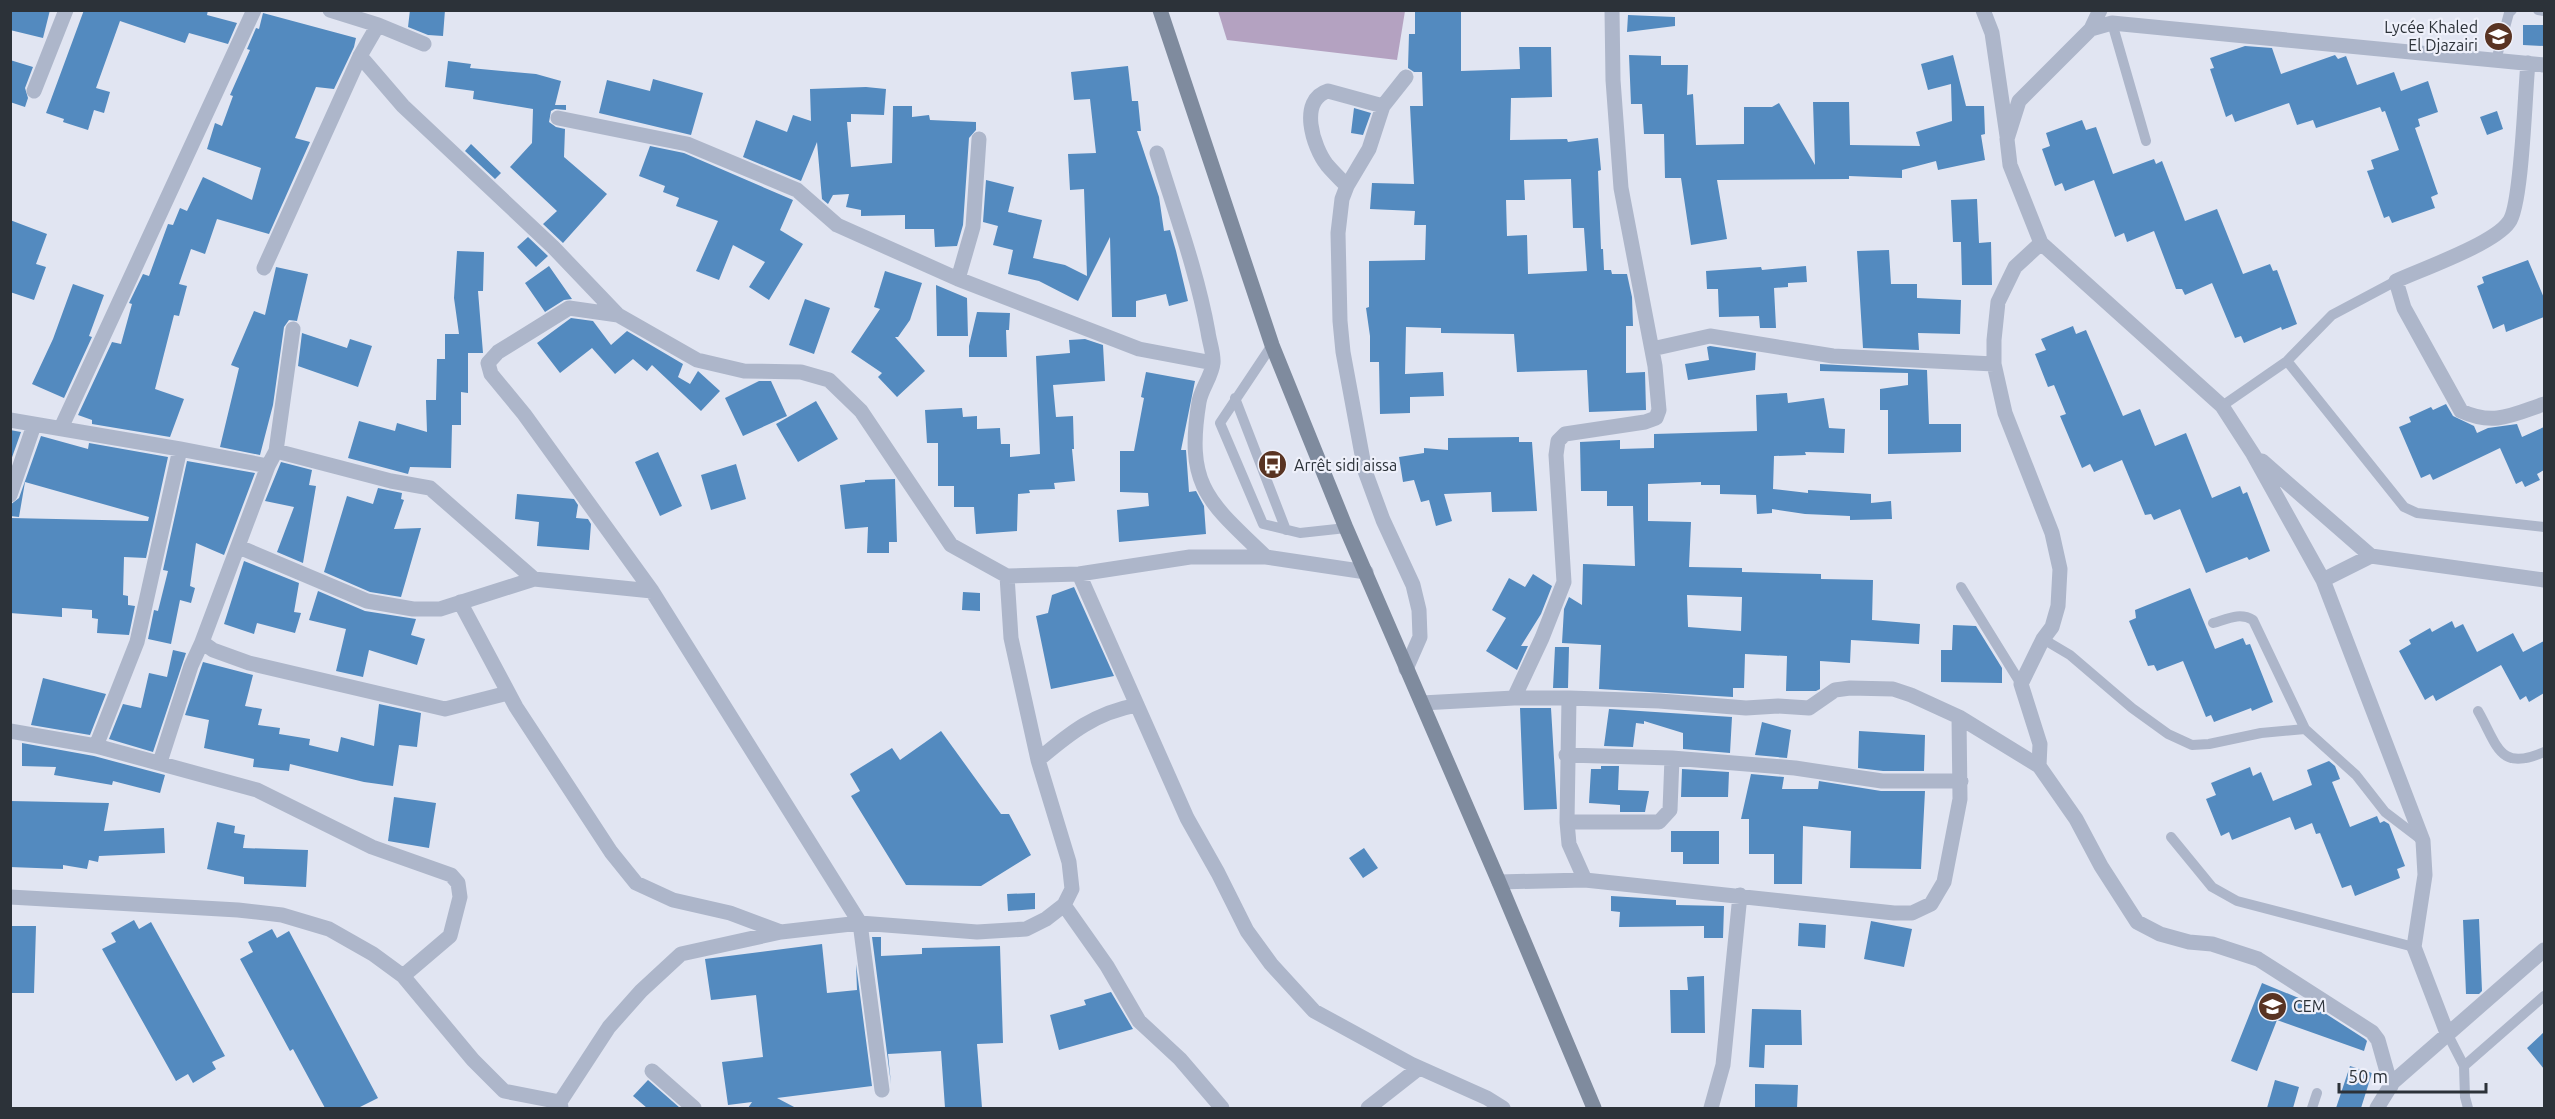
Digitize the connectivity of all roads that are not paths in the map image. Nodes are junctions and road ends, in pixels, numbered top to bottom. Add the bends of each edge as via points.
1 (66, 10) edge
2 (254, 10) edge
3 (330, 10) edge
4 (1160, 10) edge
5 (1612, 10) edge
6 (1983, 10) edge
7 (2100, 10) edge
8 (2512, 10) edge
9 (2538, 10) edge
10 (2544, 12) edge
11 (2110, 17) edge
12 (378, 25) junction
13 (2091, 29) junction
14 (424, 44) dead end
15 (360, 56) junction
16 (2496, 60) junction
17 (2528, 63) junction
18 (2544, 65) edge
19 (1406, 77) dead end
20 (34, 91) dead end
21 (1383, 106) junction
22 (558, 118) dead end
23 (979, 139) dead end
24 (2007, 139) junction
25 (2146, 141) dead end
26 (1157, 153) dead end
27 (1347, 186) junction
28 (2041, 243) junction
29 (264, 268) dead end
30 (958, 279) junction
31 (2396, 281) junction
32 (618, 315) junction
33 (292, 329) dead end
34 (1272, 345) junction
35 (1652, 350) junction
36 (2287, 361) junction
37 (1213, 363) junction
38 (1994, 364) junction
39 (1235, 398) junction
40 (2544, 404) edge
41 (2222, 406) junction
42 (10, 420) edge
43 (34, 425) junction
44 (61, 428) junction
45 (180, 448) junction
46 (276, 452) junction
47 (2253, 454) junction
48 (268, 466) junction
49 (10, 495) edge
50 (2544, 527) edge
51 (1346, 528) junction
52 (1286, 530) junction
53 (239, 547) junction
54 (2371, 556) junction
55 (1266, 557) junction
56 (1366, 572) junction
57 (1079, 574) junction
58 (1007, 576) junction
59 (534, 579) junction
60 (2324, 580) junction
61 (2544, 580) edge
62 (1961, 587) dead end
63 (652, 591) junction
64 (460, 602) junction
65 (2213, 623) dead end
66 (2043, 639) junction
67 (202, 642) junction
68 (1406, 669) junction
69 (2021, 684) junction
70 (508, 693) junction
71 (1514, 698) junction
72 (1569, 698) junction
73 (1422, 703) junction
74 (1137, 705) junction
75 (2478, 711) dead end
76 (1959, 717) junction
77 (2305, 729) junction
78 (10, 731) edge
79 (96, 746) junction
80 (2544, 752) edge
81 (1566, 754) junction
82 (1672, 758) junction
83 (1038, 760) junction
84 (160, 762) junction
85 (2039, 766) junction
86 (1961, 781) junction
87 (1567, 822) junction
88 (2171, 837) dead end
89 (2423, 841) junction
90 (1585, 880) junction
91 (1499, 882) junction
92 (1740, 896) junction
93 (10, 897) edge
94 (1064, 905) junction
95 (860, 923) junction
96 (781, 932) junction
97 (2414, 947) junction
98 (2544, 950) edge
99 (403, 976) junction
100 (2544, 996) edge
101 (2447, 1033) junction
102 (2464, 1066) junction
103 (1419, 1068) junction
104 (652, 1071) dead end
105 (2391, 1086) junction
106 (882, 1090) dead end
107 (2317, 1093) dead end
108 (561, 1105) edge
109 (694, 1108) edge
110 (1222, 1108) edge
111 (1368, 1108) edge
112 (1503, 1108) edge
113 (1594, 1108) edge
114 (1711, 1108) edge
115 (2312, 1108) edge
116 (2377, 1108) edge
117 (2468, 1108) edge

1 - 20 street
2 - 44 street
3 - 12 street
4 - 34 main road
5 - 35 street via 1621,188
6 - 24 street via 1992,33
7 - 13 street
8 - 16 lane
9 - 10 lane
11 - 13 street
11 - 16 street
11 - 25 lane
12 - 14 street
12 - 15 street
13 - 24 street via 2019,101
15 - 29 street
15 - 32 street via 403,106 553,247
16 - 17 street
17 - 18 street
17 - 31 street via 2517,200 2510,222 2489,239
19 - 21 street
21 - 27 street via 1369,149
21 - 27 street via 1328,91 1312,102 1313,131 1319,149
22 - 30 street via 687,144 797,190 837,225
23 - 30 street via 973,227
24 - 28 street via 2010,165
26 - 37 street via 1202,301
27 - 68 street via 1338,233 1343,352 1365,471 1413,585 1419,610 1420,637
28 - 38 street via 2014,267 1998,302
28 - 41 street
30 - 37 street via 1139,349
31 - 36 lane via 2332,315
31 - 40 street via 2404,308 2461,411 2476,418 2497,420
32 - 58 street via 698,360 744,371 801,372 829,381 861,411 951,545
32 - 63 street via 569,308 498,352 488,363 491,374
33 - 46 street
34 - 39 lane
34 - 51 main road
35 - 38 street via 1710,336 1833,356
35 - 71 street via 1659,410 1656,418 1565,431 1558,441 1564,582
36 - 41 lane
36 - 50 lane via 2404,507 2416,513
37 - 55 street via 1200,398 1194,434 1200,480 1210,500
38 - 66 street via 2005,413 2052,533 2060,569 2058,606 2052,627
39 - 52 lane
39 - 52 lane via 1220,423 1263,524
41 - 47 street
42 - 43 street
43 - 44 street
43 - 49 street
44 - 45 street
45 - 48 street
45 - 79 street via 137,642
46 - 48 street
46 - 59 street via 430,488
47 - 54 street
47 - 60 street
48 - 53 street
51 - 52 lane via 1300,533
51 - 56 main road
53 - 64 street via 367,601 413,609 440,609
53 - 67 street
54 - 60 street
54 - 61 street
55 - 56 street
55 - 57 street via 1190,557
56 - 68 main road
57 - 58 street
57 - 74 street
58 - 83 street via 1011,638
59 - 63 street
59 - 64 street
60 - 89 street
62 - 69 lane
63 - 95 street
64 - 70 street
65 - 77 lane via 2238,615 2253,620
66 - 69 street
66 - 77 lane via 2070,655 2168,734 2192,745
67 - 70 street via 249,663 445,709
67 - 84 street
68 - 73 main road
69 - 85 street via 2040,744
70 - 96 street via 611,852 636,883 673,900 730,913
71 - 72 street
71 - 73 street
72 - 76 street via 1809,708 1835,690 1875,687 1911,695
72 - 81 street
73 - 91 main road
74 - 83 street via 1114,709 1087,721
74 - 103 street via 1187,818 1247,931 1271,964 1314,1011
75 - 80 lane via 2505,757 2528,760
76 - 85 street
76 - 86 street
77 - 89 lane via 2356,775 2385,812
78 - 79 street
79 - 84 street
81 - 82 street
81 - 87 street
82 - 86 street via 1795,768 1882,781
82 - 87 street via 1670,810 1659,822
83 - 94 street via 1069,862 1072,889
84 - 99 street via 257,790 372,847 451,875 458,883 460,897 450,936
85 - 105 street via 2076,819 2137,922 2160,934 2212,944 2258,959 2372,1032 2378,1040
86 - 92 street via 1957,824 1944,882 1931,904 1921,910 1894,913
87 - 90 street via 1569,844
88 - 97 lane via 2212,887 2237,901
89 - 97 street via 2425,876
90 - 91 street
90 - 92 street
91 - 113 main road
92 - 114 street via 1723,1065
93 - 99 street via 282,915 329,929
94 - 95 street via 1026,929 977,932
94 - 110 street via 1102,958 1139,1021 1180,1059
95 - 96 street
95 - 106 street
96 - 108 street via 681,954 609,1027
97 - 101 street
98 - 101 street
99 - 108 street via 504,1091
100 - 102 lane
101 - 102 lane
101 - 105 street
102 - 117 lane
103 - 111 street
103 - 112 street
104 - 109 street
105 - 116 street
107 - 115 lane

